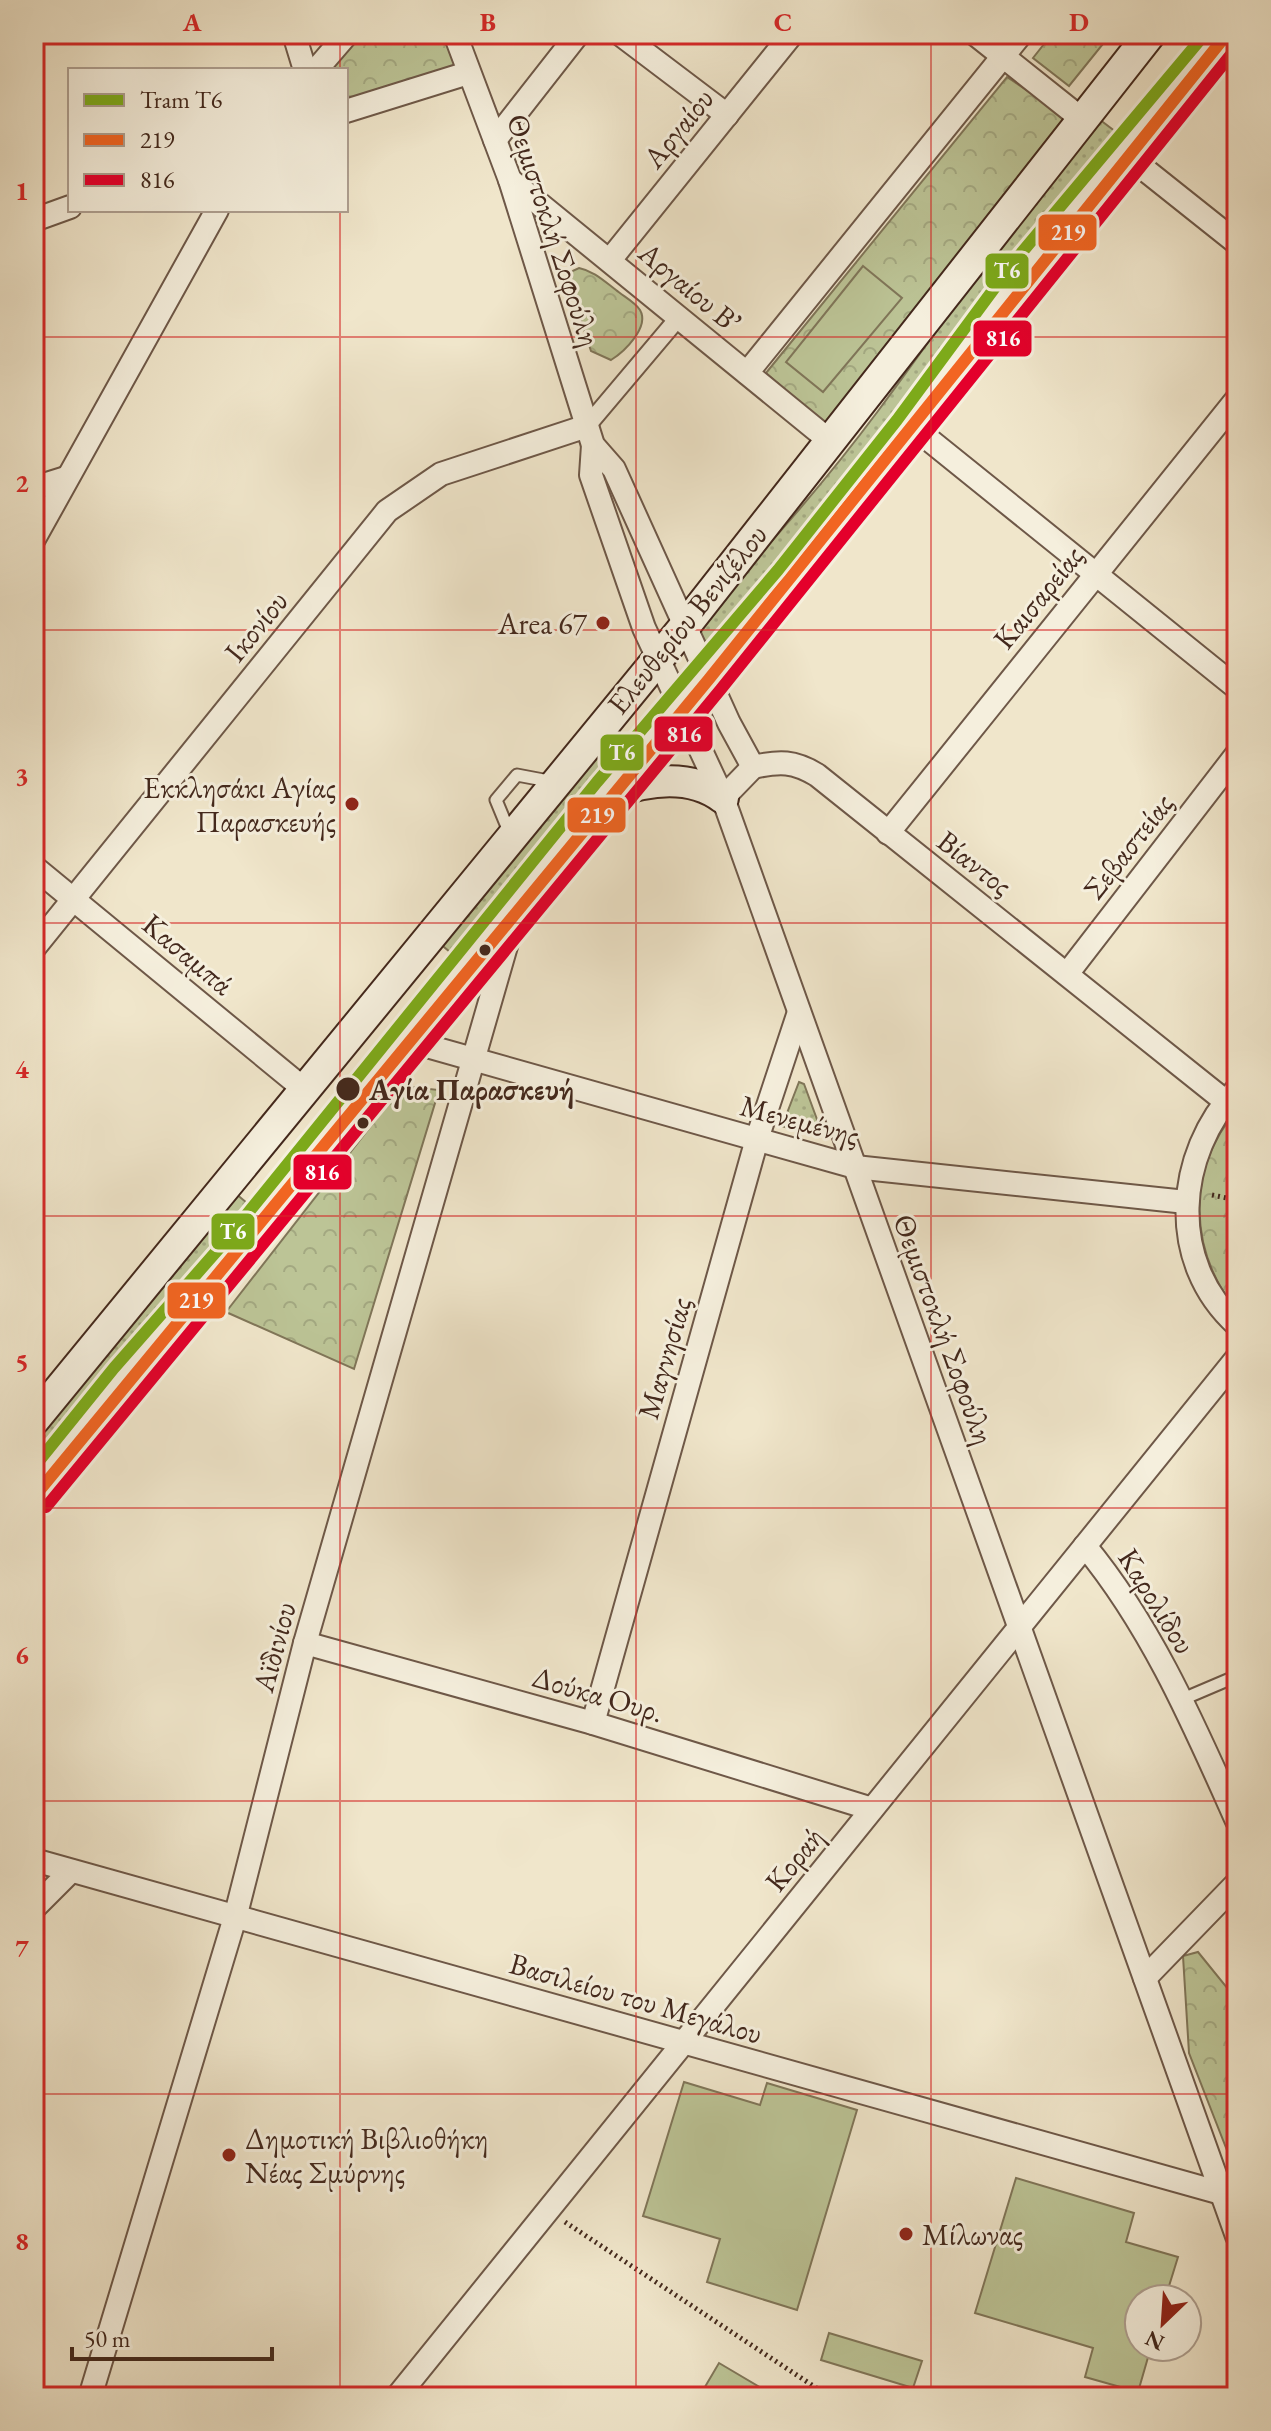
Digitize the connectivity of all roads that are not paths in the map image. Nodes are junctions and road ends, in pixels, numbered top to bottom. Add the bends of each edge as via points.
1 (294, 34) edge
2 (347, 34) edge
3 (455, 34) edge
4 (578, 34) edge
5 (620, 34) edge
6 (792, 34) edge
7 (975, 34) edge
8 (1021, 34) edge
9 (1150, 34) edge
10 (1227, 34) edge
11 (1002, 56) junction
12 (304, 68) edge
13 (318, 68) edge
14 (468, 73) junction
15 (348, 110) edge
16 (727, 115) junction
17 (1083, 120) junction
18 (495, 140) junction
19 (1129, 157) junction
20 (510, 180) junction
21 (68, 208) edge
22 (216, 212) edge
23 (34, 220) edge
24 (1237, 243) edge
25 (610, 260) junction
26 (679, 317) junction
27 (747, 373) junction
28 (1237, 399) edge
29 (912, 426) junction
30 (590, 435) junction
31 (830, 441) junction
32 (66, 478) junction
33 (34, 488) edge
34 (34, 539) edge
35 (1095, 573) junction
36 (685, 626) junction
37 (657, 656) junction
38 (709, 679) junction
39 (1237, 688) edge
40 (684, 709) junction
41 (1237, 754) edge
42 (753, 767) junction
43 (611, 793) junction
44 (723, 798) junction
45 (888, 833) junction
46 (34, 867) edge
47 (74, 899) junction
48 (516, 911) junction
49 (34, 948) edge
50 (1067, 974) junction
51 (799, 1012) junction
52 (409, 1041) junction
53 (474, 1061) junction
54 (304, 1089) junction
55 (1231, 1095) edge
56 (757, 1139) junction
57 (855, 1167) junction
58 (1186, 1202) junction
59 (1237, 1325) edge
60 (1237, 1358) edge
61 (34, 1420) edge
62 (34, 1497) edge
63 (1085, 1546) junction
64 (1020, 1629) junction
65 (305, 1643) junction
66 (1237, 1676) edge
67 (1183, 1699) junction
68 (593, 1723) junction
69 (872, 1809) junction
70 (1237, 1821) edge
71 (34, 1860) edge
72 (71, 1871) junction
73 (1237, 1883) edge
74 (34, 1908) edge
75 (236, 1914) junction
76 (1145, 1978) junction
77 (683, 2043) junction
78 (1221, 2193) junction
79 (1237, 2236) edge
80 (90, 2397) edge
81 (397, 2397) edge

1 - 12 street
2 - 13 street
3 - 14 street, Θεμιστοκλή Σοφούλη
4 - 18 street
5 - 16 street
6 - 16 street, Αργαίου
7 - 11 street
8 - 11 street
9 - 17 main road, Ελευθερίου Βενιζέλου
10 - 19 main road, Ελευθερίου Βενιζέλου
11 - 17 street
11 - 27 street
14 - 15 street
14 - 18 street, Θεμιστοκλή Σοφούλη
16 - 25 street, Αργαίου
17 - 31 main road, Ελευθερίου Βενιζέλου
18 - 20 street, Θεμιστοκλή Σοφούλη
19 - 24 street
19 - 29 main road, Ελευθερίου Βενιζέλου
20 - 25 street, Αργαίου Β᾽
20 - 30 street, Θεμιστοκλή Σοφούλη
21 - 23 street
22 - 32 street
25 - 26 street, Αργαίου Β᾽
26 - 27 street, Αργαίου Β᾽
26 - 30 street
27 - 31 street, Αργαίου Β᾽
28 - 35 street, Καισαρείας
29 - 35 street
29 - 38 main road, Ελευθερίου Βενιζέλου
30 - 36 street, Θεμιστοκλή Σοφούλη via 614,469
30 - 37 street, Θεμιστοκλή Σοφούλη via 591,475
30 - 47 street, Ικονίου via 441,474 387,511
31 - 36 main road, Ελευθερίου Βενιζέλου
32 - 33 street
32 - 34 street
35 - 39 street
35 - 45 street, Καισαρείας
36 - 37 main road, Ελευθερίου Βενιζέλου
36 - 38 street, Θεμιστοκλή Σοφούλη
37 - 40 street, Θεμιστοκλή Σοφούλη
37 - 54 main road, Ελευθερίου Βενιζέλου
38 - 40 main road, Ελευθερίου Βενιζέλου
38 - 42 street
40 - 43 main road, Ελευθερίου Βενιζέλου
40 - 44 street, Θεμιστοκλή Σοφούλη
41 - 50 street, Σεβαστείας
42 - 44 street
42 - 45 street, Βίαντος via 782,761 801,765
43 - 44 main road via 642,782 672,782 697,784
43 - 48 main road, Ελευθερίου Βενιζέλου
44 - 51 street, Θεμιστοκλή Σοφούλη
45 - 50 street, Βίαντος
46 - 47 street, Κασαμπά
47 - 49 street, Ικονίου
47 - 54 street, Κασαμπά
48 - 52 main road, Ελευθερίου Βενιζέλου
48 - 53 street, Αϊδινίου
50 - 55 street, Βίαντος
51 - 56 street, Μαγνησίας
51 - 57 street, Θεμιστοκλή Σοφούλη
52 - 53 street, Μενεμένης
52 - 62 main road, Ελευθερίου Βενιζέλου
53 - 56 street, Μενεμένης
53 - 65 street, Αϊδινίου
54 - 61 main road, Ελευθερίου Βενιζέλου
55 - 58 street via 1194,1158
56 - 57 street, Μενεμένης
56 - 68 street, Μαγνησίας
57 - 58 street, Μενεμένης
57 - 64 street, Θεμιστοκλή Σοφούλη
58 - 59 street via 1190,1240 1202,1277
60 - 63 street, Κοραή
63 - 64 street, Κοραή
63 - 67 street, Καρολίδου via 1112,1579
64 - 69 street, Κοραή
64 - 76 street, Θεμιστοκλή Σοφούλη
65 - 68 street, Δούκα Ουρ.
65 - 75 street, Αϊδινίου
66 - 67 lane
67 - 70 street, Καρολίδου
68 - 69 street, Δούκα Ουρ.
69 - 77 street, Κοραή
71 - 72 street, Βασιλείου του Μεγάλου
72 - 74 street
72 - 75 street, Βασιλείου του Μεγάλου
73 - 76 street
75 - 77 street, Βασιλείου του Μεγάλου
75 - 80 street, Αϊδινίου
76 - 78 street, Θεμιστοκλή Σοφούλη
77 - 78 street, Βασιλείου του Μεγάλου
77 - 81 street, Κοραή
78 - 79 street, Θεμιστοκλή Σοφούλη

